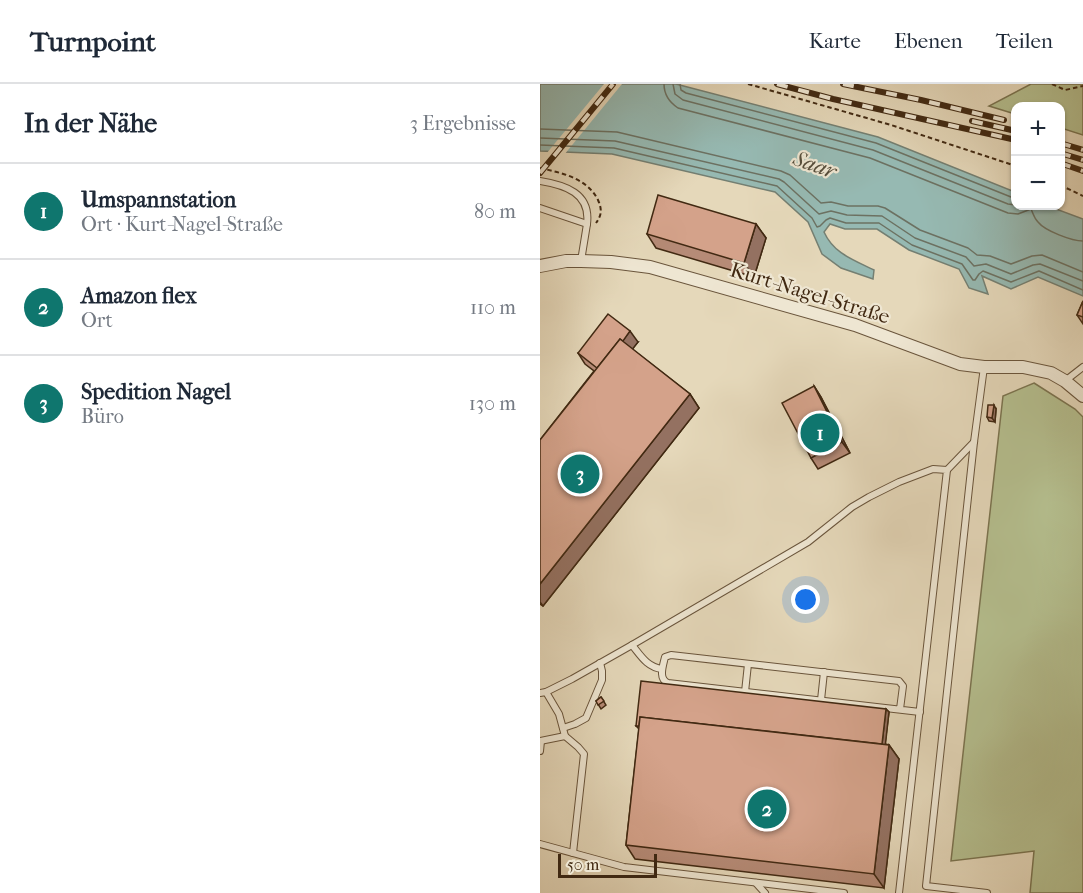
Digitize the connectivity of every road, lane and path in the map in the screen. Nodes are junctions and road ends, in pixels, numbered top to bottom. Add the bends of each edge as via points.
1 (748, 84) edge
2 (1052, 84) edge
3 (1083, 86) edge
4 (1011, 164) edge
5 (540, 181) edge
6 (1065, 187) edge
7 (1083, 195) edge
8 (540, 208) edge
9 (587, 224) junction
10 (581, 261) junction
11 (540, 266) edge
12 (1083, 367) edge
13 (984, 368) junction
14 (1065, 381) junction
15 (1083, 396) edge
16 (974, 442) junction
17 (947, 470) junction
18 (632, 645) junction
19 (600, 663) junction
20 (748, 664) junction
21 (662, 669) junction
22 (824, 672) junction
23 (543, 692) edge
24 (744, 692) junction
25 (821, 700) junction
26 (900, 709) junction
27 (920, 712) junction
28 (563, 728) junction
29 (565, 736) junction
30 (540, 741) edge
31 (540, 751) edge
32 (540, 844) edge
33 (573, 853) junction
34 (756, 883) junction
35 (765, 893) edge
36 (844, 893) edge
37 (899, 893) edge
38 (987, 893) edge

1 - 4 path via 891,124
2 - 3 path via 1065,90
5 - 9 lane via 579,195 585,205
6 - 7 path
8 - 9 lane
9 - 10 lane
10 - 11 street, Kurt-Nagel-Straße
10 - 13 street, Kurt-Nagel-Straße via 650,267 855,325 960,364
12 - 14 lane
13 - 14 street, Kurt-Nagel-Straße via 1023,367 1051,373
13 - 16 lane
14 - 15 street, Kurt-Nagel-Straße
16 - 17 lane
16 - 38 lane via 926,886
17 - 18 lane via 933,469 869,497 808,542
17 - 27 lane
18 - 19 lane
18 - 21 lane via 648,665
19 - 23 lane
19 - 28 lane via 602,680 586,718
20 - 21 lane via 671,655 665,657
20 - 22 lane
20 - 24 lane
21 - 24 lane via 663,679 668,683
22 - 25 lane
22 - 26 lane via 899,681 903,686
23 - 28 lane via 559,714
24 - 25 lane
25 - 26 lane
26 - 27 lane
27 - 37 lane
28 - 29 lane
29 - 30 lane
29 - 33 lane via 584,754
30 - 31 lane
32 - 33 lane
33 - 34 lane via 624,867
34 - 35 lane
34 - 36 lane

